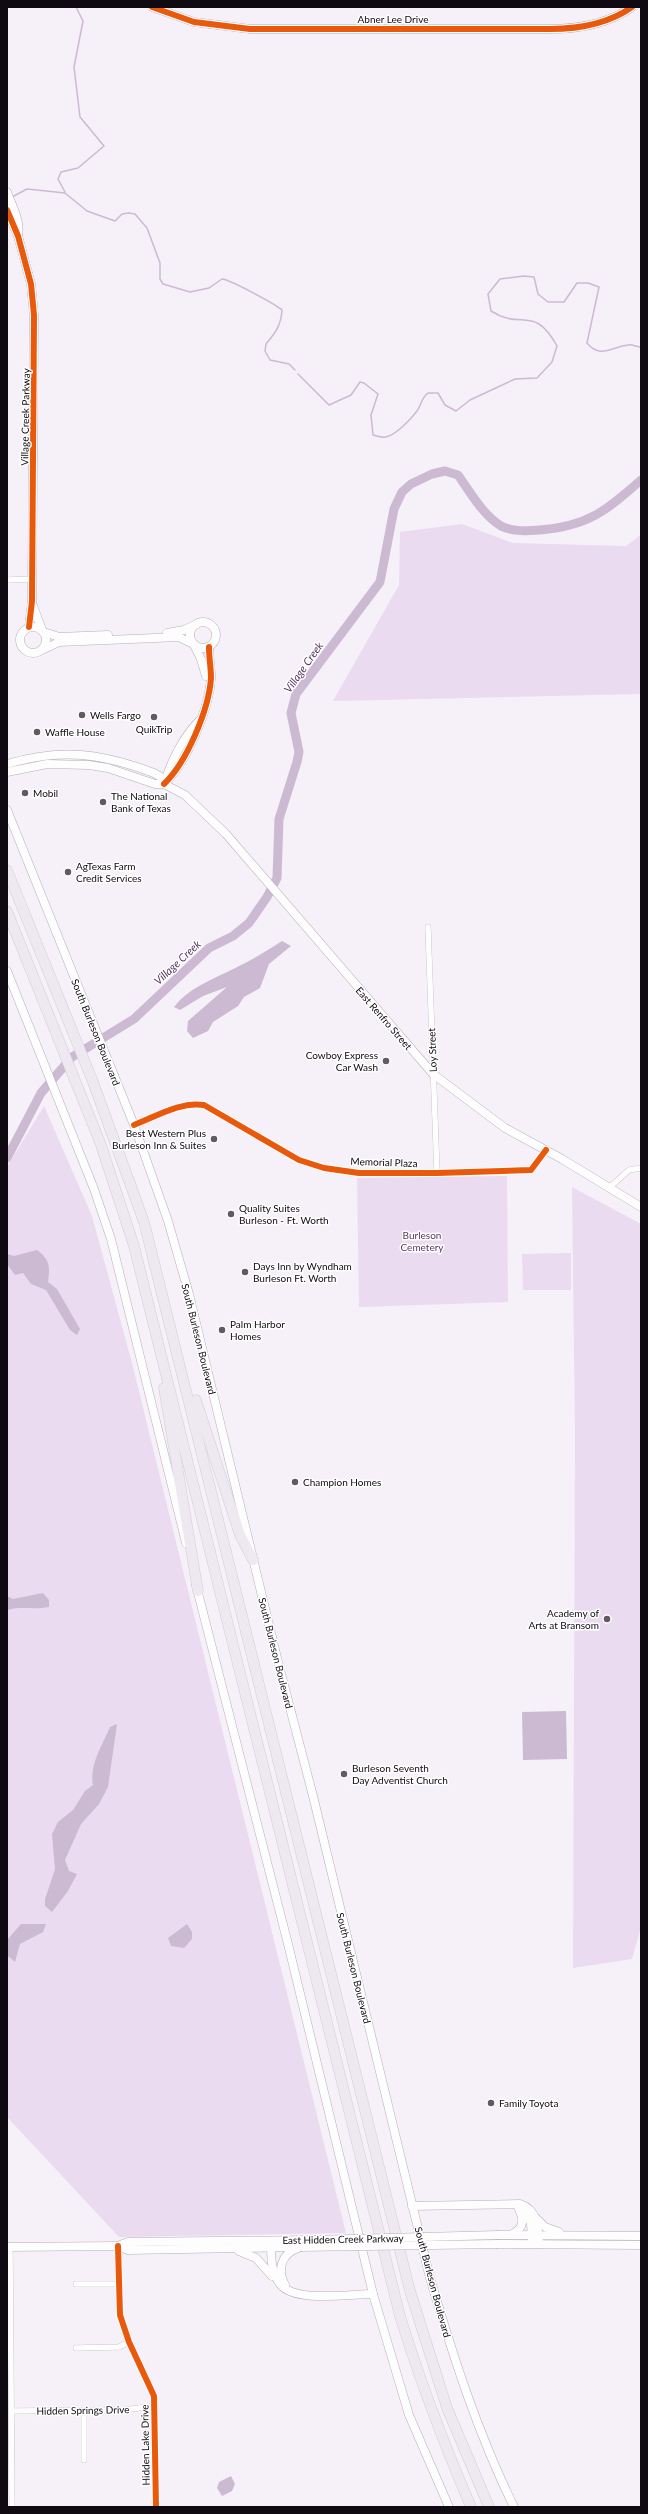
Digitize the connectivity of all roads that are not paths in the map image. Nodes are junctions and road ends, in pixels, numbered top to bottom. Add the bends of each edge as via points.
1 (152, 7) edge
2 (632, 7) edge
3 (7, 192) edge
4 (7, 210) edge
5 (14, 219) junction
6 (32, 579) junction
7 (7, 580) edge
8 (32, 601) junction
9 (197, 624) junction
10 (29, 627) junction
11 (43, 631) junction
12 (193, 644) junction
13 (209, 647) junction
14 (40, 652) junction
15 (208, 691) junction
16 (89, 755) junction
17 (7, 764) edge
18 (47, 764) junction
19 (7, 772) edge
20 (164, 784) junction
21 (7, 810) edge
22 (7, 870) edge
23 (7, 911) edge
24 (428, 927) dead end
25 (7, 971) edge
26 (433, 1074) junction
27 (134, 1125) junction
28 (546, 1150) junction
29 (641, 1168) edge
30 (436, 1173) junction
31 (610, 1188) junction
32 (641, 1207) edge
33 (156, 1331) junction
34 (173, 1332) junction
35 (253, 1560) junction
36 (198, 1592) junction
37 (516, 2204) junction
38 (412, 2206) junction
39 (536, 2218) junction
40 (512, 2234) junction
41 (535, 2235) junction
42 (600, 2236) junction
43 (641, 2236) edge
44 (300, 2243) junction
45 (271, 2244) junction
46 (536, 2244) junction
47 (641, 2244) edge
48 (118, 2246) junction
49 (9, 2247) edge
50 (220, 2249) junction
51 (278, 2283) junction
52 (76, 2284) dead end
53 (118, 2284) junction
54 (289, 2292) junction
55 (372, 2294) junction
56 (129, 2342) junction
57 (76, 2348) dead end
58 (155, 2406) junction
59 (12, 2411) junction
60 (84, 2411) junction
61 (84, 2460) dead end
62 (12, 2507) edge
63 (156, 2507) edge
64 (448, 2507) edge
65 (471, 2507) edge
66 (489, 2507) edge
67 (514, 2507) edge

1 - 2 main road, Abner Lee Drive via 194,22 250,29 550,30 592,25
3 - 5 main road, Village Creek Parkway
4 - 5 main road, Village Creek Parkway
5 - 6 main road, Village Creek Parkway via 19,228 18,236 31,284 35,322
6 - 7 street
6 - 8 main road, Village Creek Parkway
8 - 10 main road, Village Creek Parkway
8 - 11 main road, Village Creek Parkway
9 - 11 main road via 165,634 59,637
9 - 12 main road via 190,634
9 - 13 main road via 206,622 214,627 216,640
10 - 11 main road
10 - 14 main road, Village Creek Parkway via 20,637 21,645 31,653
11 - 14 main road, Village Creek Parkway via 46,642
12 - 13 main road via 201,649
12 - 14 main road via 179,637 59,642
12 - 15 main road via 202,659
13 - 15 main road via 211,678
15 - 20 main road via 197,733 176,773
16 - 17 main road, East Renfro Street via 53,755
16 - 18 main road via 85,759 62,759
16 - 20 main road, East Renfro Street via 118,760 154,773 161,777
18 - 19 main road, East Renfro Street
18 - 20 main road, East Renfro Street via 108,768 155,784
20 - 26 main road, East Renfro Street via 185,795 204,812 253,865
21 - 27 main road, South Burleson Boulevard
22 - 34 highway via 72,1029 144,1222
23 - 33 highway via 80,1093 124,1214
24 - 26 street, Loy Street
25 - 36 main road via 94,1189 111,1239
26 - 28 main road, East Renfro Street via 505,1128
26 - 30 street, Loy Street
27 - 30 street, Memorial Plaza via 179,1107 197,1104 211,1108 299,1160 324,1168 359,1173
27 - 35 main road, South Burleson Boulevard via 168,1221 189,1294
28 - 30 street, Memorial Plaza via 531,1170
28 - 31 main road, East Renfro Street
29 - 31 street via 629,1170
31 - 32 main road, East Renfro Street
33 - 36 highway
33 - 65 highway via 400,2316 444,2446
34 - 35 highway via 240,1535
34 - 66 highway via 410,2291 447,2408
35 - 38 main road, South Burleson Boulevard
36 - 55 main road via 288,1944
37 - 38 main road
37 - 39 main road via 528,2208
37 - 40 main road via 523,2224
37 - 41 main road via 529,2216
38 - 67 main road, South Burleson Boulevard via 448,2338 494,2466
39 - 41 main road
39 - 42 main road via 553,2231 593,2233
40 - 41 main road, East Hidden Creek Parkway
40 - 44 main road, East Hidden Creek Parkway, bridge
41 - 42 main road, East Hidden Creek Parkway
41 - 46 main road
42 - 43 main road, East Hidden Creek Parkway
44 - 45 main road, East Hidden Creek Parkway
44 - 46 main road, East Hidden Creek Parkway, bridge
44 - 54 main road via 286,2255 281,2266 282,2279
45 - 48 main road, East Hidden Creek Parkway via 128,2242
45 - 50 main road, East Hidden Creek Parkway
45 - 51 main road via 272,2265
46 - 47 main road, East Hidden Creek Parkway
48 - 49 main road, East Hidden Creek Parkway
48 - 50 main road, East Hidden Creek Parkway via 128,2250
48 - 53 street, Hidden Lake Drive
49 - 59 street
50 - 51 main road via 242,2252 256,2258
51 - 54 main road
52 - 53 street
53 - 56 street, Hidden Lake Drive via 120,2315
54 - 55 main road via 313,2295
55 - 64 main road via 409,2415
56 - 57 street via 119,2347
56 - 58 street, Hidden Lake Drive via 150,2383
58 - 60 street, Hidden Springs Drive
58 - 63 street, Hidden Lake Drive
59 - 60 street, Hidden Springs Drive
59 - 62 street
60 - 61 street

